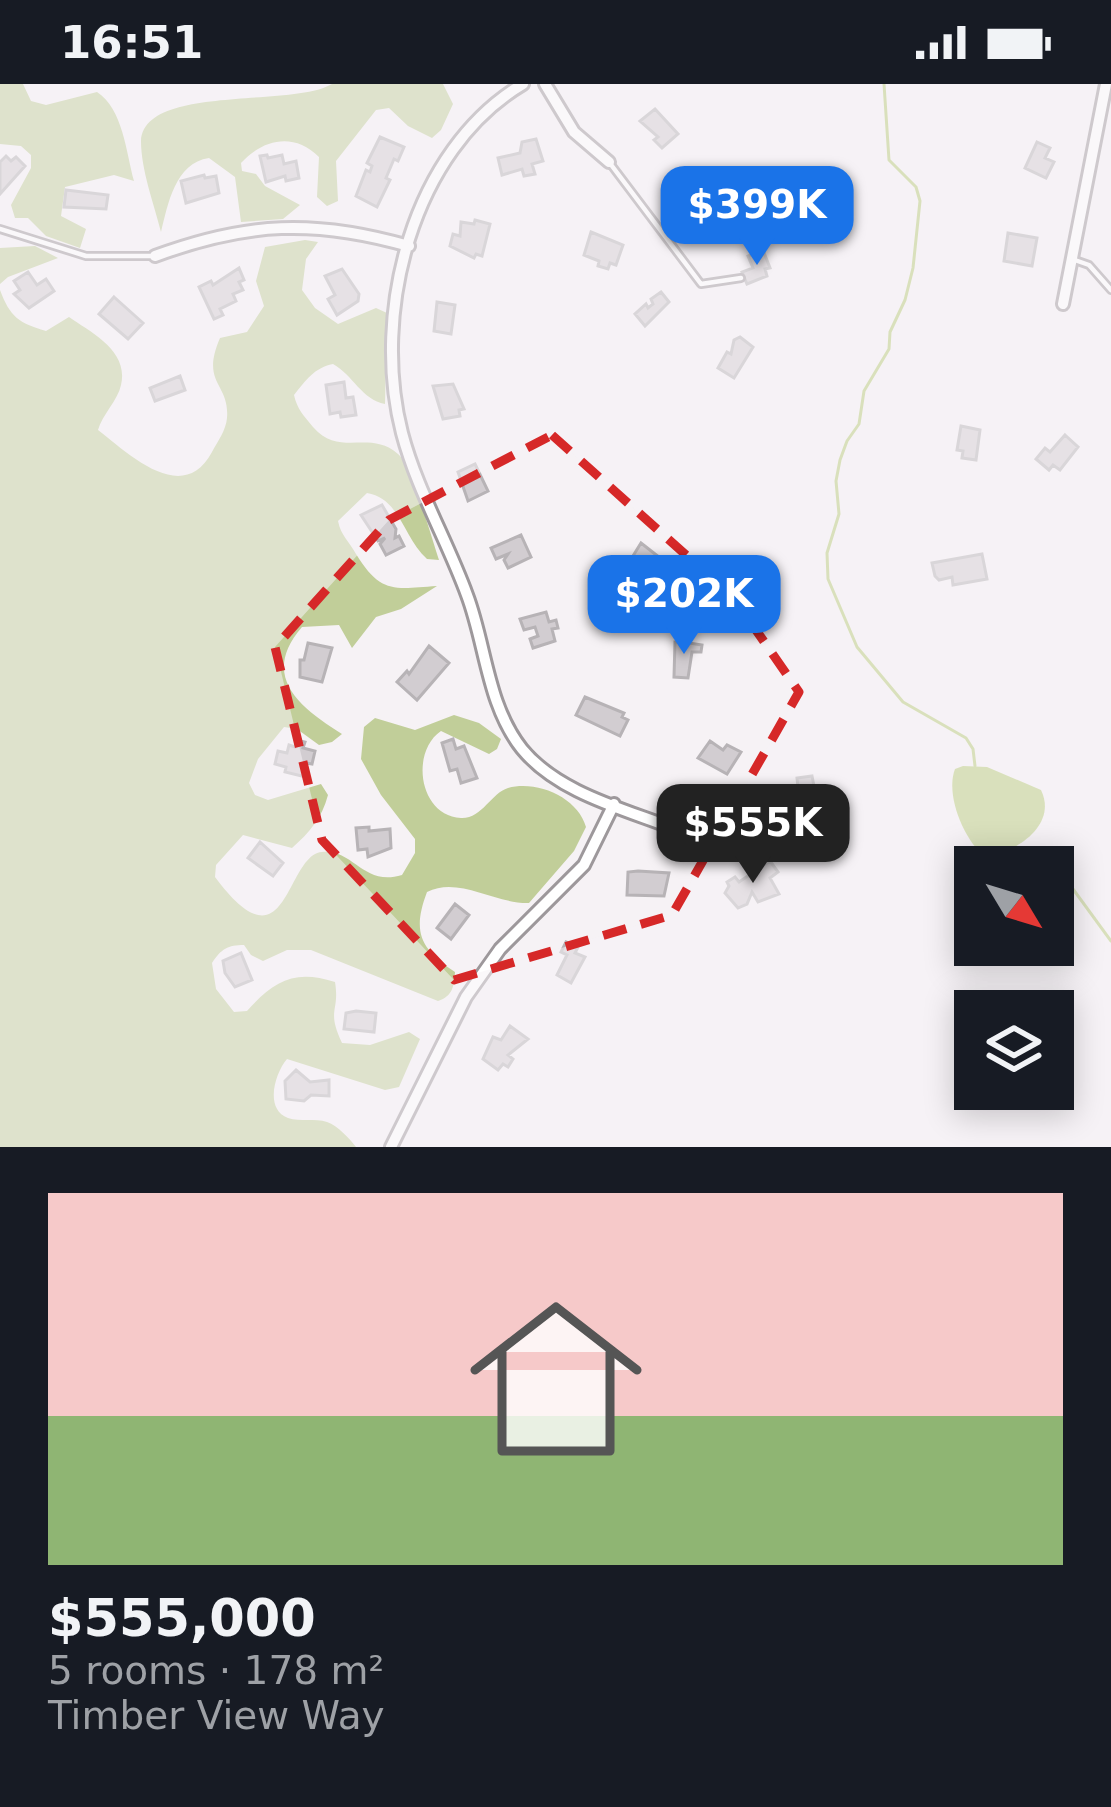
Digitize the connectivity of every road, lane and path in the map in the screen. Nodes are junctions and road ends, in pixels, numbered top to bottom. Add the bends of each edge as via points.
1 (524, 84) edge
2 (545, 84) edge
3 (1106, 84) edge
4 (609, 162) joint
5 (0, 229) edge
6 (409, 245) junction
7 (155, 256) joint
8 (1072, 259) junction
9 (741, 278) dead end
10 (1111, 290) edge
11 (1063, 304) dead end
12 (614, 804) junction
13 (675, 829) dead end
14 (391, 1147) edge

1 - 6 street via 453,146
2 - 4 street via 574,132
3 - 8 street
4 - 9 lane via 701,284
5 - 7 lane via 86,256
6 - 7 street via 293,226 215,236
6 - 12 street via 394,333 398,416 466,593 494,693 530,757 556,779
8 - 10 lane via 1090,265
8 - 11 street
12 - 13 street
12 - 14 street via 584,865 500,950 466,998

